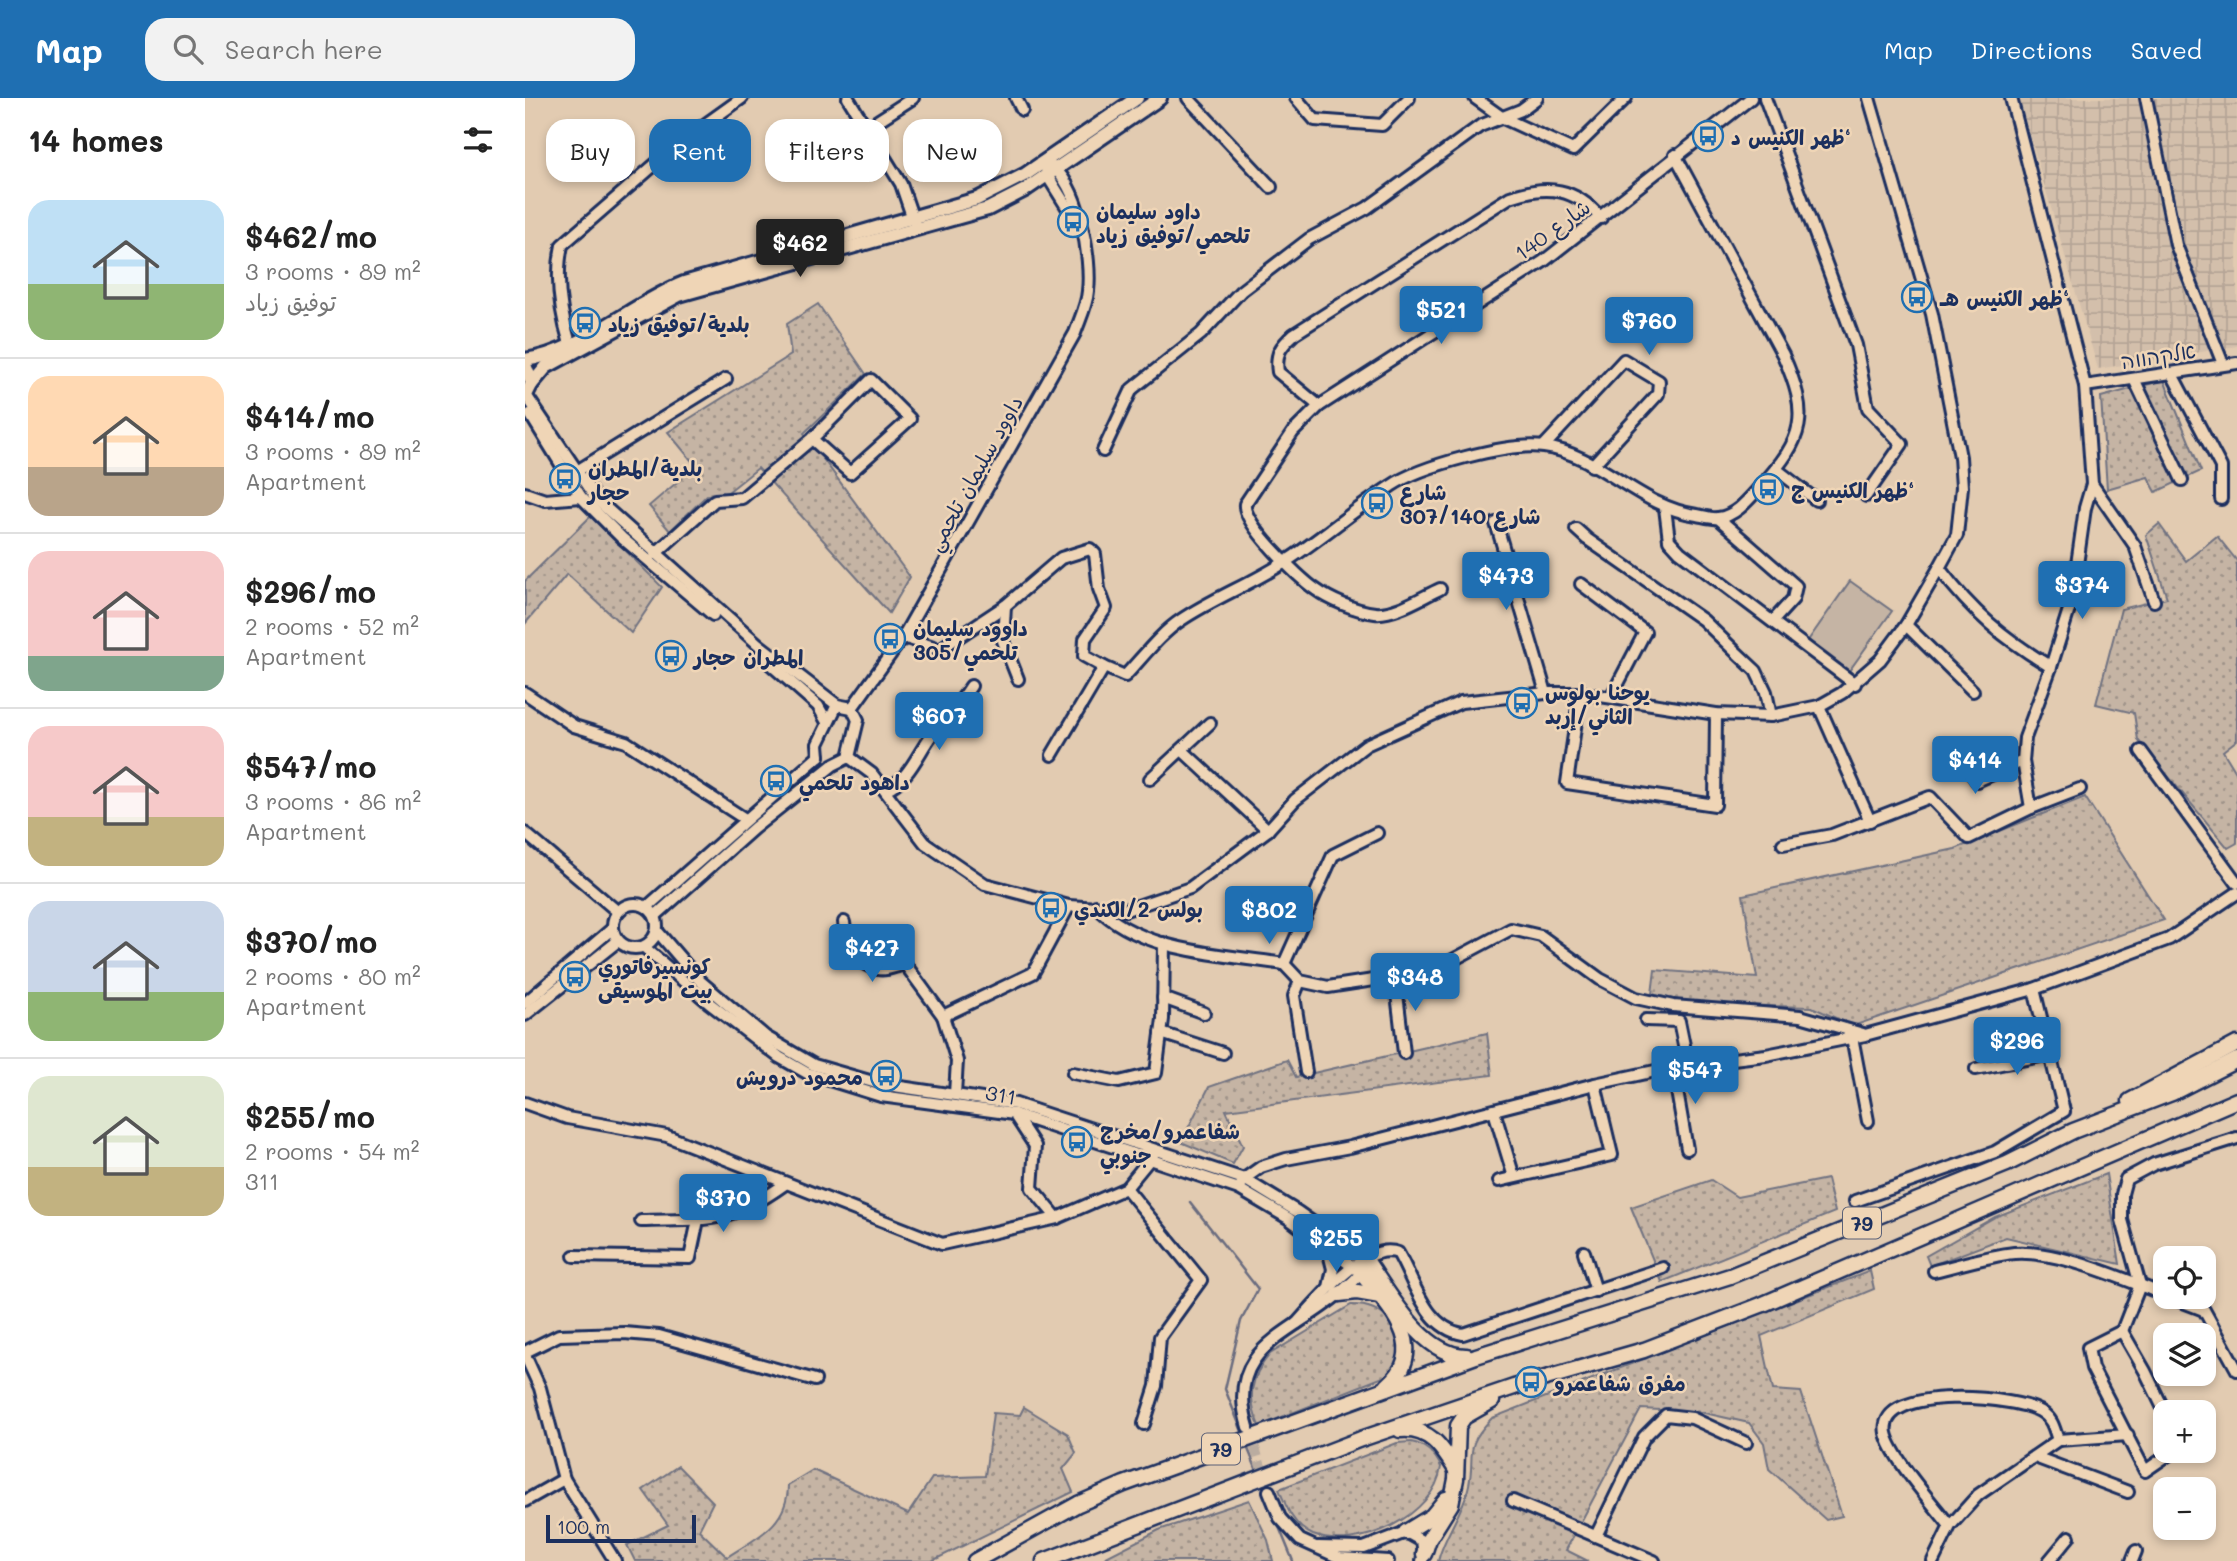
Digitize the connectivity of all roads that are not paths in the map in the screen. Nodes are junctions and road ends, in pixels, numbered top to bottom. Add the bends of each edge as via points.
1 (742, 98) edge
2 (848, 98) edge
3 (913, 98) edge
4 (1016, 98) edge
5 (1137, 98) edge
6 (1160, 98) edge
7 (1188, 98) edge
8 (1296, 98) edge
9 (1409, 98) edge
10 (1475, 98) edge
11 (1537, 98) edge
12 (1626, 98) edge
13 (1751, 98) edge
14 (1765, 98) edge
15 (1869, 98) edge
16 (2011, 98) edge
17 (2145, 98) edge
18 (1022, 110) dead end
19 (1503, 118) junction
20 (860, 119) edge
21 (880, 119) edge
22 (1675, 155) junction
23 (889, 166) edge
24 (1049, 169) junction
25 (1271, 187) dead end
26 (1601, 218) junction
27 (915, 224) junction
28 (570, 344) junction
29 (525, 363) edge
30 (2223, 363) junction
31 (2237, 363) edge
32 (2172, 374) junction
33 (726, 379) dead end
34 (2135, 380) junction
35 (2085, 386) junction
36 (527, 396) edge
37 (1319, 406) junction
38 (812, 439) junction
39 (1544, 446) junction
40 (1103, 452) dead end
41 (1592, 466) junction
42 (1776, 469) junction
43 (577, 471) junction
44 (2182, 481) dead end
45 (2092, 484) junction
46 (525, 493) edge
47 (1866, 496) dead end
48 (581, 497) junction
49 (2221, 499) dead end
50 (1816, 500) dead end
51 (1665, 508) junction
52 (1718, 518) junction
53 (1496, 523) dead end
54 (1576, 528) dead end
55 (655, 554) junction
56 (1287, 561) junction
57 (1939, 568) junction
58 (1581, 584) dead end
59 (1440, 589) dead end
60 (2154, 601) dead end
61 (1005, 606) junction
62 (1773, 621) junction
63 (1906, 625) junction
64 (903, 637) junction
65 (1104, 667) junction
66 (2051, 667) junction
67 (1018, 679) dead end
68 (1855, 684) junction
69 (971, 686) dead end
70 (1973, 691) dead end
71 (525, 693) edge
72 (1546, 693) junction
73 (1580, 694) junction
74 (1611, 697) junction
75 (837, 705) junction
76 (1819, 706) junction
77 (852, 708) junction
78 (1716, 714) junction
79 (1771, 716) junction
80 (827, 722) junction
81 (1210, 723) dead end
82 (1952, 744) dead end
83 (1182, 750) junction
84 (2141, 751) dead end
85 (1052, 755) dead end
86 (819, 756) junction
87 (849, 757) junction
88 (2023, 761) junction
89 (833, 765) junction
90 (1150, 779) dead end
91 (2080, 789) dead end
92 (885, 790) junction
93 (2031, 808) junction
94 (745, 819) junction
95 (1870, 821) junction
96 (1268, 830) junction
97 (525, 833) edge
98 (1377, 833) dead end
99 (1783, 844) dead end
100 (2237, 884) edge
101 (2237, 893) edge
102 (1069, 906) junction
103 (1096, 906) junction
104 (647, 907) junction
105 (618, 912) junction
106 (655, 916) junction
107 (843, 922) dead end
108 (613, 928) junction
109 (657, 931) junction
110 (618, 941) junction
111 (1164, 943) junction
112 (644, 947) junction
113 (1284, 964) junction
114 (1395, 977) junction
115 (1300, 981) junction
116 (2034, 989) junction
117 (1163, 998) junction
118 (525, 1003) edge
119 (1204, 1013) dead end
120 (525, 1015) edge
121 (943, 1016) junction
122 (1646, 1020) dead end
123 (1161, 1033) junction
124 (1865, 1035) junction
125 (1852, 1037) junction
126 (2237, 1044) edge
127 (1223, 1053) dead end
128 (1404, 1053) dead end
129 (2051, 1054) junction
130 (2237, 1060) edge
131 (1688, 1065) junction
132 (1673, 1068) junction
133 (1976, 1069) dead end
134 (1306, 1072) dead end
135 (1073, 1073) dead end
136 (1595, 1084) junction
137 (955, 1094) junction
138 (2237, 1100) edge
139 (525, 1102) edge
140 (1495, 1111) junction
141 (1014, 1114) junction
142 (1868, 1121) dead end
143 (2073, 1131) junction
144 (2237, 1138) edge
145 (1155, 1149) junction
146 (1687, 1149) dead end
147 (1151, 1160) junction
148 (1514, 1177) junction
149 (1499, 1181) dead end
150 (785, 1184) junction
151 (1241, 1184) junction
152 (1126, 1188) junction
153 (1856, 1201) dead end
154 (1057, 1218) junction
155 (698, 1220) junction
156 (641, 1221) dead end
157 (1328, 1249) junction
158 (1584, 1252) dead end
159 (574, 1256) dead end
160 (1359, 1267) junction
161 (1663, 1268) dead end
162 (1934, 1271) dead end
163 (2140, 1285) junction
164 (2153, 1290) edge
165 (1596, 1291) junction
166 (1333, 1293) junction
167 (1380, 1296) junction
168 (2201, 1309) edge
169 (2122, 1331) junction
170 (525, 1354) edge
171 (1476, 1356) junction
172 (2237, 1370) edge
173 (815, 1380) dead end
174 (1514, 1387) junction
175 (1381, 1392) junction
176 (2159, 1400) edge
177 (1144, 1424) dead end
178 (1248, 1427) tunnel mouth
179 (2128, 1435) junction
180 (1361, 1439) junction
181 (2058, 1440) junction
182 (1746, 1443) dead end
183 (2035, 1457) junction
184 (2157, 1463) edge
185 (1456, 1471) junction
186 (564, 1479) junction
187 (1269, 1491) tunnel mouth
188 (2128, 1492) dead end
189 (1453, 1493) junction
190 (525, 1501) edge
191 (1513, 1501) dead end
192 (1950, 1526) junction
193 (1406, 1532) junction
194 (1596, 1536) junction
195 (2069, 1537) dead end
196 (1391, 1539) junction
197 (1318, 1548) junction
198 (1423, 1558) edge
199 (615, 1561) edge
200 (975, 1561) edge
201 (1044, 1561) edge
202 (1388, 1561) edge
203 (1654, 1561) edge
204 (1933, 1561) edge
205 (2049, 1561) edge

1 - 28 street via 682,141 562,245 558,277
2 - 20 street
3 - 21 street
4 - 18 street
5 - 24 main road
6 - 24 main road
7 - 25 street
8 - 9 street via 1315,120 1382,125
10 - 19 street
11 - 19 street
12 - 19 street via 1573,149
13 - 22 street, شارع 140
14 - 47 street via 1856,345 1868,408 1902,444
15 - 57 street via 1932,314 1960,457 1957,535
16 - 35 street
17 - 30 street via 2176,245
19 - 40 street via 1480,126 1367,208 1309,239 1241,291 1201,334 1132,389
22 - 26 street, شارع 140
22 - 42 street via 1797,386 1800,428
23 - 27 street
24 - 27 main road
24 - 64 street, داوود سليمان تلحمي via 1076,206 1085,241 1088,295 1075,333
26 - 37 street, شارع 140 via 1544,261
26 - 37 street via 1575,195 1547,189 1510,197 1294,334 1279,348 1278,372
27 - 28 main road via 684,283
27 - 36 main road via 679,295 546,367
28 - 29 main road
29 - 36 main road via 531,377
30 - 31 street, אלקהווה
30 - 32 street, אלקהווה
32 - 34 street, אלקהווה
32 - 49 street via 2221,467
33 - 43 street
34 - 35 street, אלקהווה
34 - 44 street
35 - 45 street
36 - 43 street
36 - 48 street
37 - 56 street, شارع 140 via 1293,432 1245,504 1246,518
38 - 38 street via 871,380 910,419 850,473
38 - 55 street via 742,498 715,500
39 - 41 street
39 - 41 street via 1624,360 1659,381 1658,394
39 - 56 street via 1485,453 1394,484
41 - 51 street
42 - 50 street
42 - 52 street via 1745,503
43 - 55 street via 596,499
45 - 60 street via 2135,546
45 - 66 street via 2071,600
46 - 48 street via 545,500
48 - 80 street via 622,538 818,706
51 - 52 street
51 - 62 street via 1669,540 1680,552
52 - 62 street via 1796,586 1793,599
53 - 72 street
54 - 79 street via 1703,621 1756,671
55 - 75 street
56 - 59 street, شارع 140 via 1316,590 1375,613
56 - 65 street via 1179,621 1125,676
57 - 63 street
57 - 66 street via 1967,605 1995,630
58 - 74 street via 1645,632
61 - 64 street via 940,649
61 - 65 street via 1061,558 1090,550 1095,554 1106,608 1085,639 1084,656
61 - 67 street via 1003,641
62 - 68 street
63 - 68 street
63 - 70 street
64 - 77 street, داوود سليمان تلحمي
65 - 85 street
66 - 88 street via 2025,738
68 - 76 street
69 - 92 street via 904,778
71 - 94 street via 574,726 626,742
72 - 73 street
72 - 96 street via 1461,702 1366,745 1295,800
73 - 74 street
73 - 78 street via 1567,783 1715,805
74 - 78 street
75 - 77 street
75 - 80 street
76 - 79 street
76 - 95 street
77 - 87 street via 858,720
78 - 79 street
80 - 86 street via 818,744
81 - 83 street
82 - 88 street via 1977,781
83 - 90 street
83 - 96 street
84 - 100 street
86 - 89 street
86 - 94 street
87 - 89 street
87 - 92 street
88 - 93 street
89 - 106 street
91 - 93 street
92 - 102 street via 925,843 985,884
93 - 95 street via 1969,838 1930,797
94 - 104 street
95 - 99 street via 1832,835
96 - 103 street via 1189,888 1126,910
97 - 105 street
98 - 113 street via 1333,855
101 - 116 street via 2169,939
102 - 103 street
102 - 121 street via 1033,973
103 - 111 street via 1112,922
104 - 105 street via 632,904
104 - 106 street
105 - 108 street
106 - 109 street
107 - 121 street via 848,946 864,963 879,970 905,964
108 - 110 street
108 - 118 street
109 - 112 street
109 - 137 street, 311 via 700,981 766,1037 814,1065 880,1084
110 - 112 street via 632,948
110 - 120 street
111 - 113 street
111 - 117 street
112 - 141 street, 311 via 709,1003 807,1073 881,1096
113 - 115 street
114 - 115 street via 1328,987
114 - 124 street via 1432,971 1511,929 1541,936 1600,979 1636,998 1674,1006 1800,1016
114 - 128 street
115 - 134 street via 1294,996
116 - 124 street
116 - 129 street
117 - 119 street
117 - 123 street
121 - 137 street via 957,1060
122 - 131 street via 1679,1021
123 - 127 street
123 - 135 street via 1156,1073 1119,1082
124 - 125 street
125 - 131 street
125 - 142 street
126 - 143 highway
129 - 133 street
129 - 153 street via 2064,1111 1995,1152
130 - 143 highway, 79 via 2172,1093
131 - 132 street
132 - 136 street
132 - 146 street
136 - 140 street
136 - 148 street via 1612,1155
137 - 145 street, 311 via 1016,1104
138 - 174 highway, 79 via 1761,1305 1644,1350
139 - 150 street via 567,1118 667,1136
140 - 148 street
140 - 151 street via 1286,1159 1261,1167
141 - 147 street, 311
141 - 154 street via 1035,1146 1032,1188
143 - 171 highway, 79 via 2007,1164 1730,1276
144 - 163 street via 2154,1164 2126,1179 2122,1220
145 - 147 street
145 - 151 street, 311
147 - 151 street, 311
147 - 152 street
148 - 149 street
150 - 154 street via 942,1244
150 - 155 street via 752,1208 719,1219
151 - 157 street, 311
151 - 160 street, 311 via 1298,1212
152 - 154 street
152 - 177 street via 1201,1280 1160,1337 1156,1386
155 - 156 street
155 - 159 street via 691,1258
157 - 160 street, 311
157 - 166 street
158 - 165 street
160 - 165 street via 1385,1250 1398,1253 1426,1308 1438,1322 1463,1334
160 - 166 street
160 - 167 highway
160 - 171 highway via 1430,1343 1453,1355
161 - 165 street
162 - 163 street via 2031,1253
163 - 164 street
163 - 169 street
166 - 167 highway
166 - 178 street via 1263,1349 1245,1375 1241,1394
167 - 175 highway via 1409,1352 1402,1373
168 - 172 street
169 - 176 street
169 - 179 street via 2088,1348 2092,1367
170 - 173 street via 559,1335 647,1335
170 - 186 street via 540,1388
171 - 175 highway, 79
174 - 180 highway, 79
174 - 185 highway via 1464,1417 1455,1439
175 - 200 highway, 79 via 1124,1484
179 - 181 street
179 - 184 street via 2145,1471
180 - 185 highway via 1394,1430 1416,1430 1437,1443
180 - 201 highway, 79
181 - 183 street
181 - 192 street via 2052,1421 2027,1404 1951,1396 1916,1401 1893,1413 1887,1421 1887,1437
182 - 194 street via 1692,1418 1666,1415 1644,1437
183 - 188 street
183 - 192 street via 1978,1494
185 - 189 highway
186 - 190 street
186 - 199 street
187 - 197 street via 1286,1527
189 - 193 highway via 1432,1516
189 - 198 highway
191 - 194 street
192 - 204 street
193 - 196 street
193 - 198 street via 1422,1541
194 - 203 street
195 - 205 street
196 - 197 street via 1364,1548
196 - 202 street
197 - 202 street via 1340,1558

